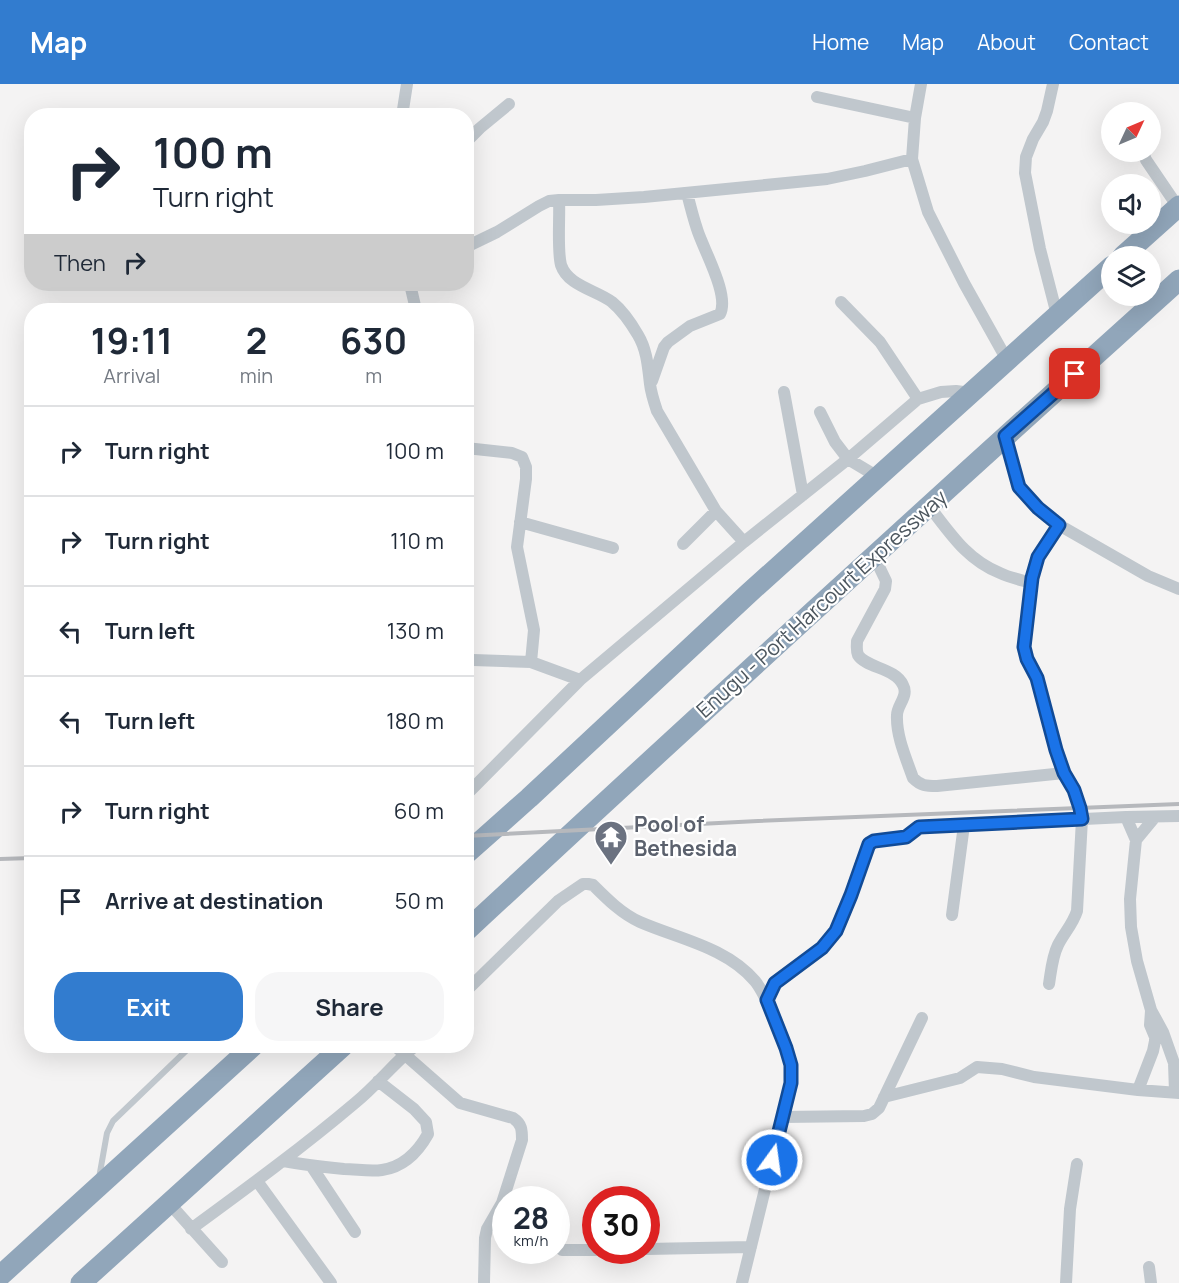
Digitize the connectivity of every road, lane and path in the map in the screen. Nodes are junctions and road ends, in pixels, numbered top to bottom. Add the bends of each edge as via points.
1 (407, 84) edge
2 (921, 84) edge
3 (1053, 84) edge
4 (817, 97) dead end
5 (509, 104) dead end
6 (403, 108) edge
7 (915, 118) junction
8 (474, 134) edge
9 (912, 159) junction
10 (1147, 162) edge
11 (687, 193) junction
12 (560, 200) junction
13 (1179, 207) edge
14 (474, 243) edge
15 (1134, 246) edge
16 (1101, 276) edge
17 (1179, 280) edge
18 (841, 302) dead end
19 (1057, 315) junction
20 (1007, 360) junction
21 (650, 384) junction
22 (784, 392) dead end
23 (971, 393) junction
24 (918, 399) junction
25 (820, 412) dead end
26 (1005, 436) junction
27 (474, 449) edge
28 (848, 459) junction
29 (878, 477) junction
30 (803, 495) junction
31 (929, 506) junction
32 (716, 511) junction
33 (520, 522) junction
34 (1059, 525) junction
35 (744, 542) junction
36 (683, 544) dead end
37 (613, 548) dead end
38 (874, 556) junction
39 (1032, 583) junction
40 (1179, 589) edge
41 (474, 660) edge
42 (531, 662) junction
43 (580, 680) junction
44 (1064, 773) junction
45 (474, 787) edge
46 (1179, 816) edge
47 (1126, 817) junction
48 (1155, 818) junction
49 (1082, 819) junction
50 (964, 825) junction
51 (1136, 840) junction
52 (474, 847) edge
53 (952, 915) dead end
54 (474, 925) edge
55 (474, 983) edge
56 (1049, 984) dead end
57 (767, 1000) junction
58 (1151, 1010) junction
59 (922, 1018) dead end
60 (184, 1053) edge
61 (245, 1053) edge
62 (335, 1053) edge
63 (398, 1053) edge
64 (403, 1053) edge
65 (378, 1081) junction
66 (1138, 1090) junction
67 (1177, 1092) edge
68 (884, 1097) junction
69 (783, 1117) junction
70 (284, 1161) junction
71 (1077, 1164) dead end
72 (312, 1167) junction
73 (257, 1180) junction
74 (98, 1188) junction
75 (168, 1203) junction
76 (191, 1229) junction
77 (355, 1232) dead end
78 (751, 1247) junction
79 (660, 1249) edge
80 (222, 1262) dead end
81 (1149, 1267) dead end
82 (0, 1276) edge
83 (81, 1283) edge
84 (331, 1283) edge
85 (484, 1283) edge
86 (742, 1283) edge
87 (1066, 1283) edge
88 (1151, 1283) edge

1 - 6 street
2 - 7 street
3 - 19 street via 1043,122 1026,157 1025,173
4 - 7 street
5 - 8 street
7 - 9 street
9 - 11 street via 826,179
9 - 20 street via 928,212
10 - 13 street
11 - 12 street
11 - 21 street via 723,309 668,342
12 - 14 street via 539,206
12 - 21 street via 561,265 574,281 601,294 628,319 647,356
13 - 15 highway
16 - 19 highway
17 - 26 highway, Enugu - Port Harcourt Expressway
18 - 24 street via 880,342
19 - 20 highway
20 - 23 highway
21 - 32 street via 657,411
22 - 30 street
23 - 24 street via 941,392
23 - 29 highway
24 - 28 street
25 - 28 street
26 - 31 highway, Enugu - Port Harcourt Expressway
26 - 34 street via 1019,487
27 - 33 street via 522,457 526,479
28 - 29 street
28 - 30 street
29 - 52 highway
30 - 35 street
31 - 38 highway, Enugu - Port Harcourt Expressway
31 - 39 street via 963,549 982,564
32 - 35 street
32 - 36 street
33 - 37 street
33 - 42 street via 517,547 534,630
34 - 39 street via 1038,557
34 - 40 street via 1148,576
35 - 43 street
38 - 44 street via 886,581 885,589 857,641 857,649 859,656 903,683 904,697 896,713 898,734 913,778 925,786 937,786
38 - 54 highway, Enugu - Port Harcourt Expressway
39 - 44 street via 1024,647 1037,678
41 - 42 street
42 - 43 street
43 - 45 street
44 - 49 street via 1074,790
46 - 48 street
47 - 48 street
47 - 49 street
47 - 51 street
48 - 51 street
49 - 50 street
49 - 56 street via 1077,910 1054,954
50 - 53 street
50 - 57 street via 919,827 906,837 869,844 836,931 822,948 775,983
51 - 58 street via 1131,927
55 - 57 street via 558,901 588,884 640,922 693,942 741,967
57 - 69 street via 791,1065
58 - 66 street via 1154,1051
58 - 67 street via 1174,1063
59 - 68 street
60 - 74 lane via 113,1121 106,1133
61 - 74 highway
62 - 75 highway
63 - 65 street
64 - 85 street via 460,1103 513,1118 520,1124 522,1140 502,1203 487,1229
65 - 70 street
65 - 72 street via 426,1122 428,1134 417,1151 401,1164 381,1171
66 - 67 street
66 - 68 street via 977,1067 960,1078
68 - 69 street via 879,1108 864,1116
69 - 78 street
70 - 72 street
70 - 73 street
71 - 87 street
72 - 77 street
73 - 76 street
73 - 84 street
74 - 82 highway
75 - 76 street
75 - 83 highway
76 - 80 street
78 - 79 street
78 - 86 street
81 - 88 street

